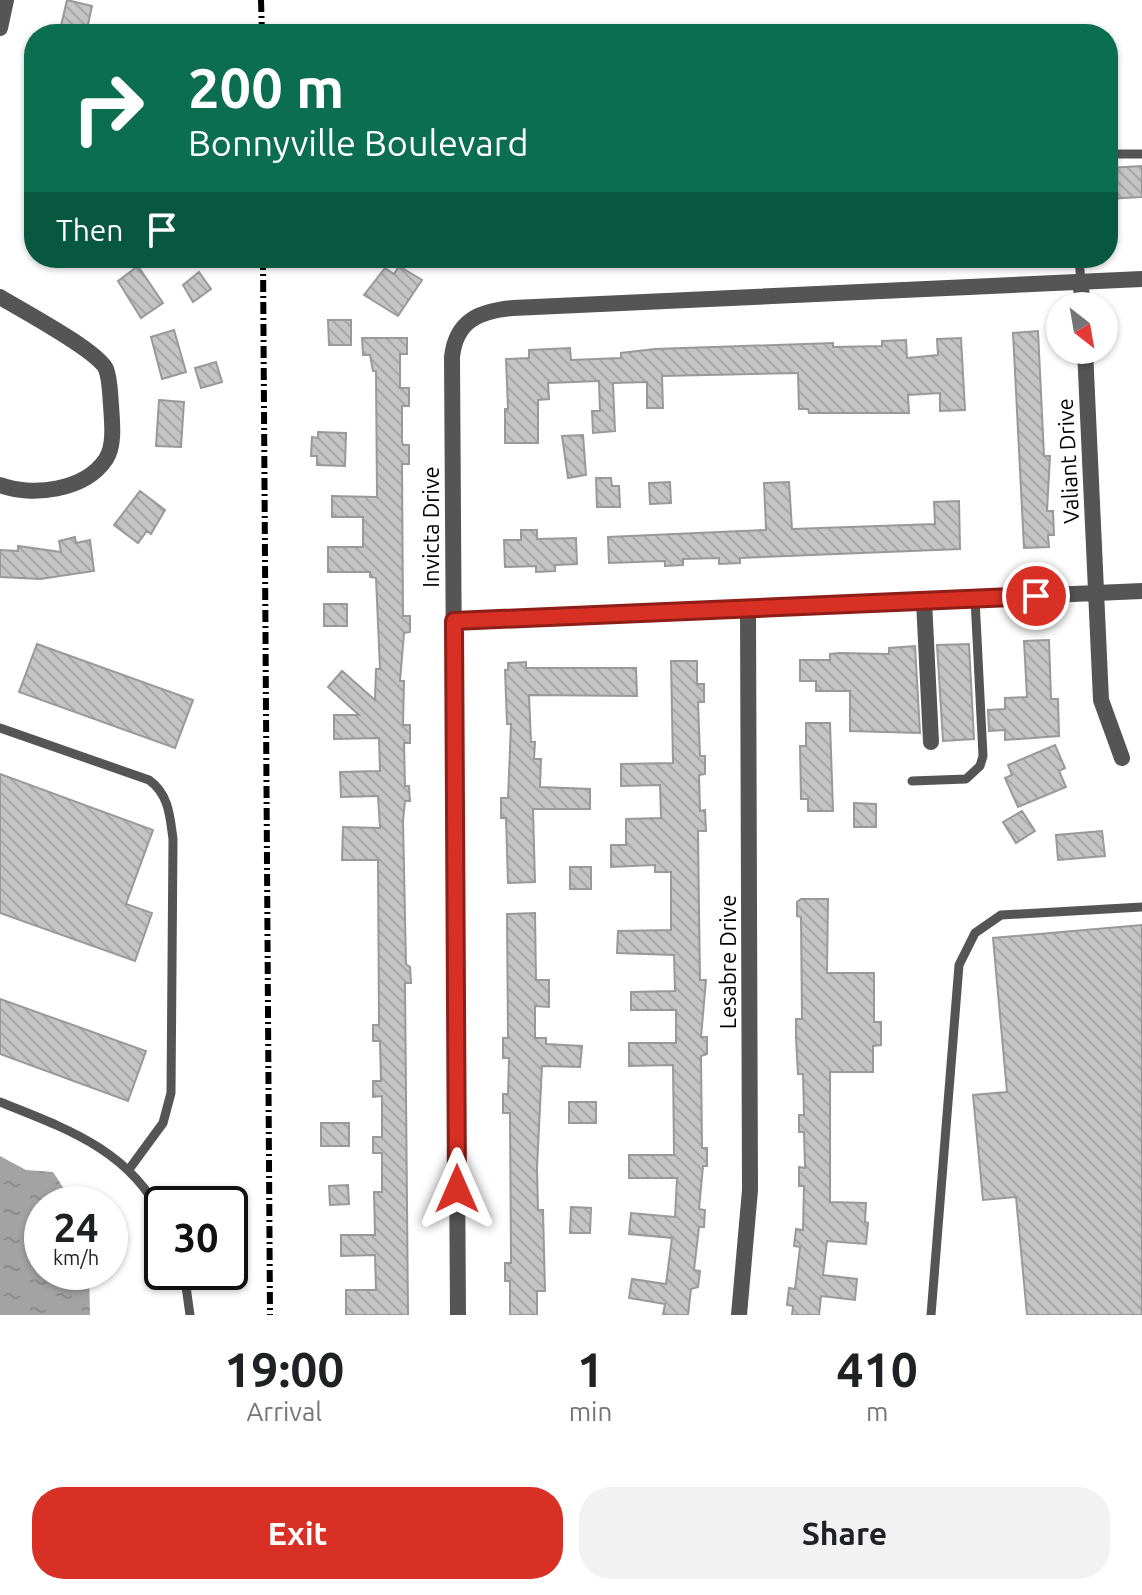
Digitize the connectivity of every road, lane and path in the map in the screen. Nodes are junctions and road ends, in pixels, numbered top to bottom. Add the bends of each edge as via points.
1 (6, 0) edge
2 (0, 28) edge
3 (1118, 154) edge
4 (1142, 154) edge
5 (1080, 268) edge
6 (1142, 279) edge
7 (1081, 283) junction
8 (1081, 292) edge
9 (0, 297) edge
10 (1086, 364) edge
11 (0, 485) edge
12 (1142, 591) edge
13 (1097, 593) junction
14 (975, 599) junction
15 (924, 601) junction
16 (748, 609) junction
17 (454, 621) junction
18 (0, 728) edge
19 (931, 742) dead end
20 (1122, 758) dead end
21 (912, 781) dead end
22 (1142, 907) edge
23 (0, 1102) edge
24 (130, 1168) junction
25 (144, 1189) edge
26 (187, 1290) edge
27 (190, 1315) edge
28 (458, 1315) edge
29 (739, 1315) edge
30 (931, 1315) edge

1 - 2 street
3 - 4 lane
5 - 7 lane
6 - 7 street
7 - 8 street
7 - 17 street, Invicta Drive via 513,308 487,310 470,319 456,339 452,357
9 - 11 street via 92,353 106,368 112,434 107,458 89,476 55,489 20,493
10 - 13 street, Valiant Drive
12 - 13 street
13 - 14 street
13 - 20 street, Valiant Drive via 1101,700
14 - 15 street
14 - 21 lane via 980,766 966,779
15 - 16 street
15 - 19 street
16 - 17 street
16 - 29 street, Lesabre Drive via 750,1190
17 - 28 street, Invicta Drive
18 - 24 lane via 149,780 161,788 169,810 171,1093 163,1123
22 - 30 lane via 1001,915 975,933 959,965
23 - 24 lane via 82,1135
24 - 25 lane
26 - 27 lane

